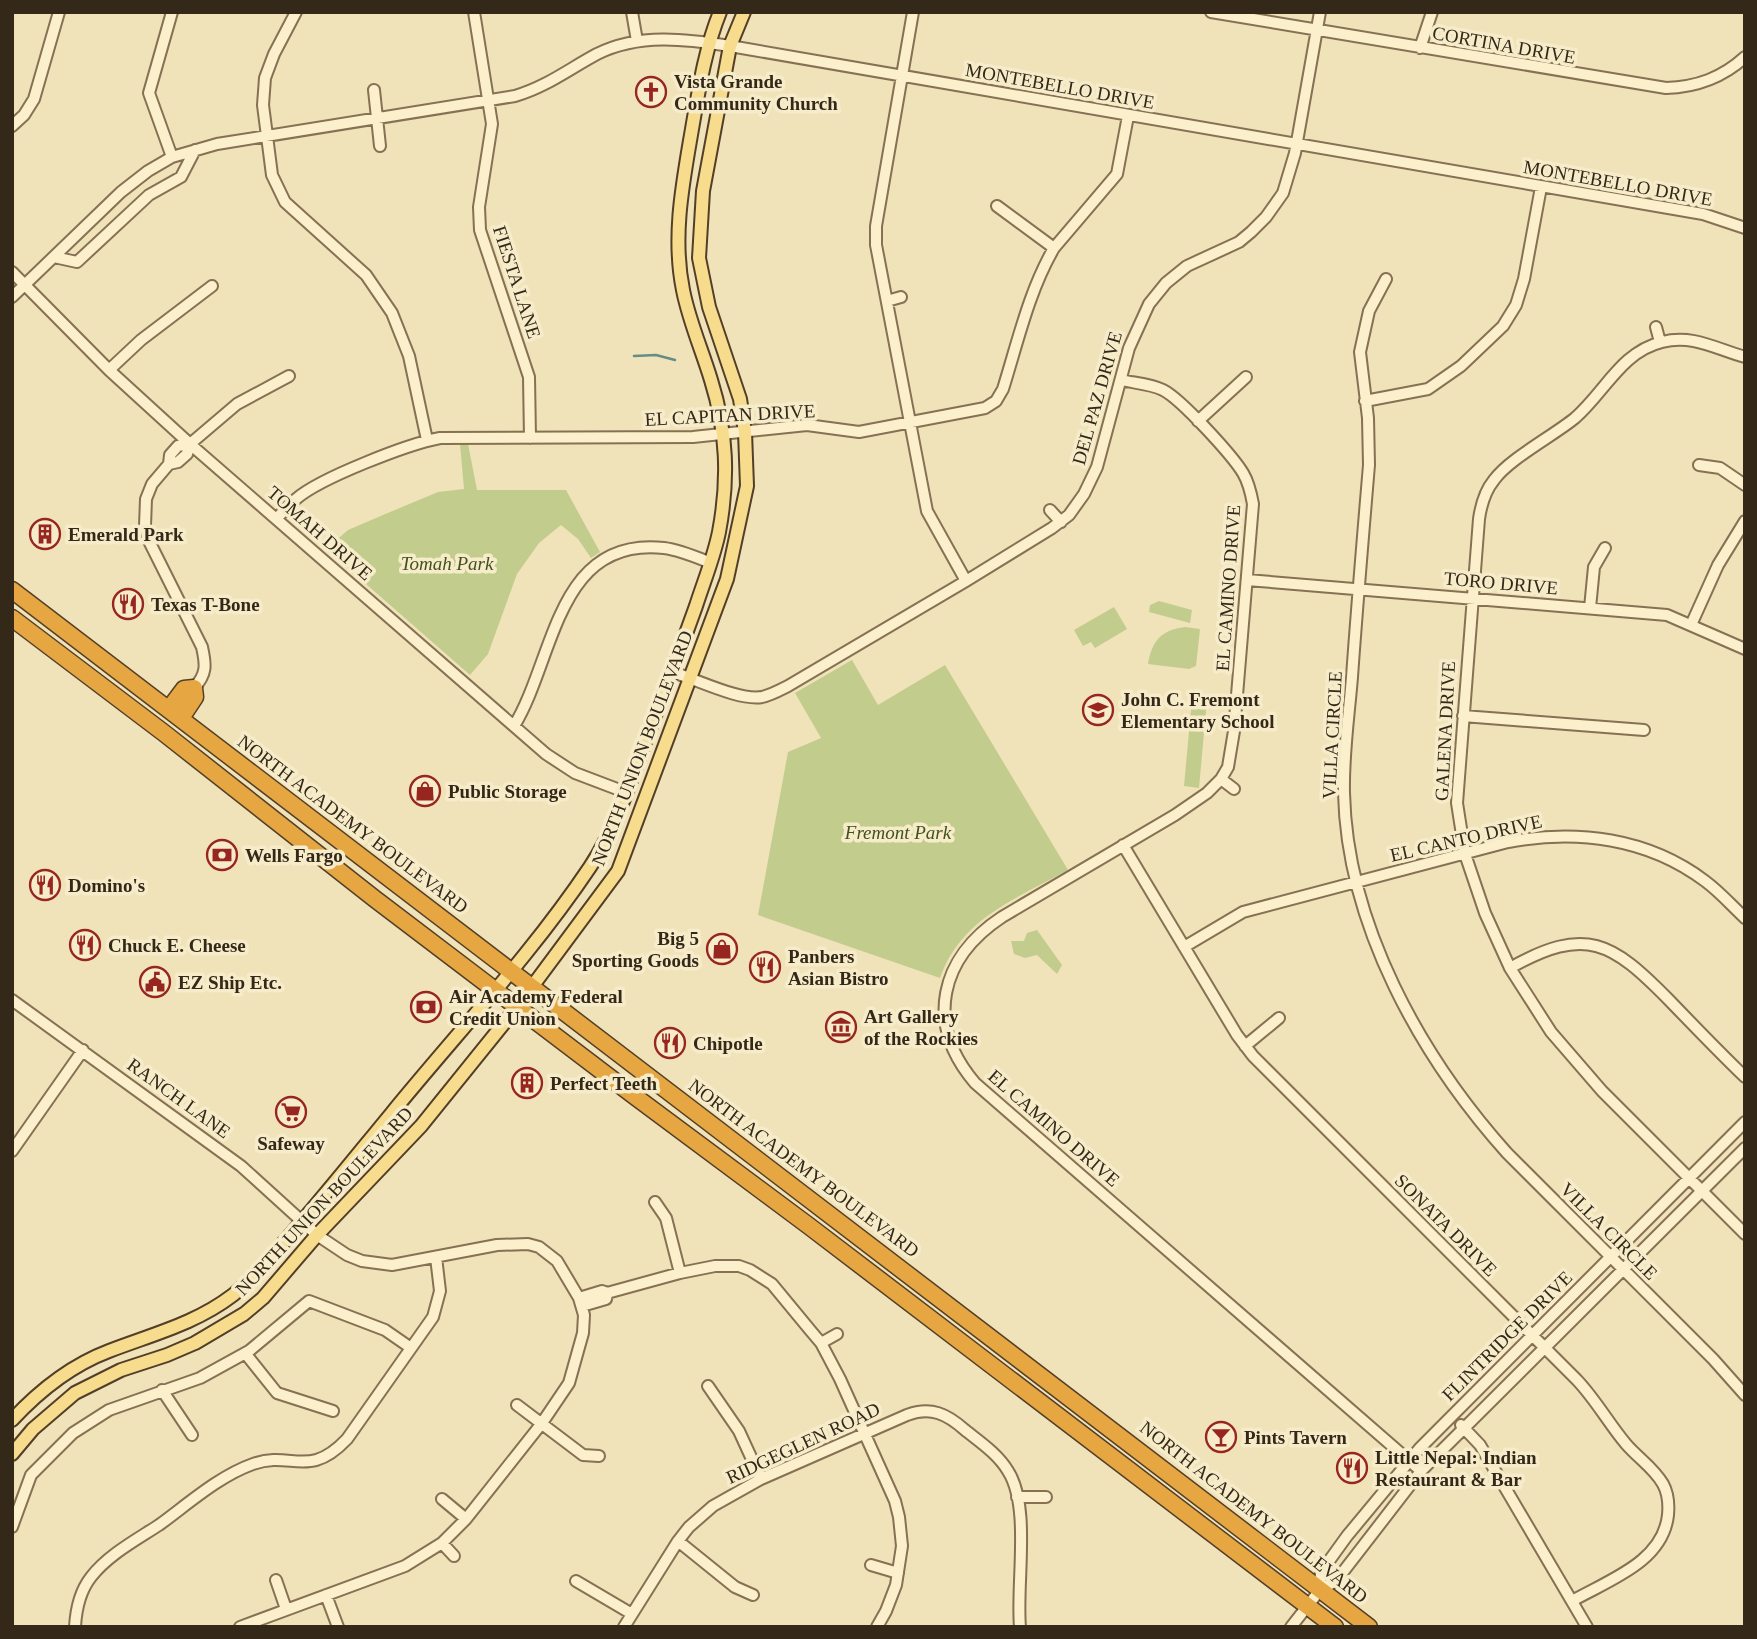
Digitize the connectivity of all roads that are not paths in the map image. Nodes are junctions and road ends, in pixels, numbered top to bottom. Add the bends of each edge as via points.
1 (59, 12) edge
2 (172, 12) edge
3 (296, 12) edge
4 (474, 12) edge
5 (632, 12) edge
6 (720, 12) edge
7 (744, 12) edge
8 (913, 12) edge
9 (1211, 12) edge
10 (1320, 12) edge
11 (1432, 12) edge
12 (1315, 30) junction
13 (637, 41) junction
14 (709, 43) junction
15 (730, 46) junction
16 (1420, 48) junction
17 (1744, 59) edge
18 (902, 76) junction
19 (374, 90) dead end
20 (489, 101) junction
21 (1128, 116) junction
22 (377, 119) junction
23 (12, 125) edge
24 (266, 137) junction
25 (1297, 145) junction
26 (380, 146) dead end
27 (195, 150) junction
28 (172, 157) junction
29 (1541, 187) junction
30 (997, 206) dead end
31 (1745, 228) edge
32 (1054, 248) junction
33 (54, 257) junction
34 (12, 272) edge
35 (1386, 279) dead end
36 (25, 285) junction
37 (212, 286) dead end
38 (12, 297) edge
39 (901, 297) dead end
40 (887, 300) junction
41 (1656, 327) dead end
42 (1660, 342) junction
43 (1745, 357) edge
44 (109, 370) junction
45 (289, 376) dead end
46 (1246, 377) dead end
47 (1121, 380) junction
48 (1365, 401) junction
49 (1198, 421) junction
50 (910, 423) junction
51 (745, 432) junction
52 (724, 435) junction
53 (530, 438) junction
54 (427, 440) junction
55 (190, 444) junction
56 (1699, 466) dead end
57 (1745, 485) edge
58 (1050, 510) dead end
59 (277, 518) junction
60 (1745, 521) edge
61 (1061, 522) junction
62 (1605, 548) dead end
63 (711, 563) junction
64 (1247, 580) junction
65 (966, 581) junction
66 (1359, 589) junction
67 (12, 590) edge
68 (1472, 598) junction
69 (1590, 608) junction
70 (12, 618) edge
71 (1691, 625) junction
72 (1745, 649) edge
73 (672, 672) junction
74 (691, 677) junction
75 (194, 688) joint
76 (175, 713) junction
77 (1463, 716) junction
78 (514, 726) junction
79 (1644, 730) dead end
80 (1221, 779) junction
81 (1234, 789) dead end
82 (625, 792) junction
83 (1123, 845) junction
84 (1465, 854) junction
85 (1357, 881) junction
86 (1745, 918) edge
87 (1184, 947) junction
88 (1510, 968) junction
89 (511, 970) junction
90 (532, 987) junction
91 (495, 990) junction
92 (12, 1000) edge
93 (517, 1007) junction
94 (1279, 1018) dead end
95 (1245, 1046) junction
96 (83, 1050) junction
97 (1745, 1077) edge
98 (1745, 1122) edge
99 (1745, 1148) edge
100 (12, 1152) edge
101 (1689, 1179) junction
102 (1702, 1191) junction
103 (655, 1202) dead end
104 (302, 1221) junction
105 (1745, 1234) edge
106 (317, 1235) junction
107 (1610, 1256) junction
108 (436, 1257) junction
109 (1622, 1270) junction
110 (680, 1273) junction
111 (580, 1302) junction
112 (837, 1334) dead end
113 (1532, 1336) junction
114 (821, 1343) junction
115 (411, 1348) junction
116 (1545, 1349) junction
117 (245, 1353) junction
118 (709, 1386) dead end
119 (162, 1390) junction
120 (1745, 1395) edge
121 (517, 1405) dead end
122 (333, 1410) dead end
123 (1452, 1416) junction
124 (12, 1420) edge
125 (542, 1423) junction
126 (1464, 1428) junction
127 (864, 1434) junction
128 (192, 1435) dead end
129 (12, 1454) edge
130 (599, 1456) dead end
131 (1409, 1460) junction
132 (1421, 1471) junction
133 (761, 1479) junction
134 (1017, 1497) junction
135 (1046, 1497) dead end
136 (442, 1499) dead end
137 (1372, 1506) junction
138 (1385, 1517) junction
139 (466, 1519) junction
140 (12, 1527) edge
141 (678, 1541) junction
142 (442, 1543) junction
143 (454, 1556) dead end
144 (871, 1565) dead end
145 (898, 1573) junction
146 (276, 1580) dead end
147 (576, 1581) dead end
148 (1320, 1590) junction
149 (326, 1595) junction
150 (753, 1595) dead end
151 (1572, 1601) junction
152 (1307, 1605) junction
153 (286, 1609) junction
154 (1019, 1613) junction
155 (632, 1614) junction
156 (1006, 1614) dead end
157 (75, 1627) edge
158 (240, 1627) edge
159 (338, 1627) edge
160 (624, 1627) edge
161 (877, 1627) edge
162 (1020, 1627) edge
163 (1291, 1627) edge
164 (1335, 1627) edge
165 (1369, 1627) edge
166 (1587, 1627) edge

1 - 23 street via 34,99
2 - 28 street via 149,93
3 - 24 street via 265,78
4 - 20 street, FIESTA LANE
5 - 13 street
6 - 14 main road, NORTH UNION BOULEVARD
7 - 15 main road, NORTH UNION BOULEVARD
8 - 18 street
9 - 12 street, CORTINA DRIVE
10 - 12 street, DEL PAZ DRIVE
11 - 16 street
12 - 16 street, CORTINA DRIVE
12 - 25 street, DEL PAZ DRIVE
13 - 14 street, MONTEBELLO DRIVE
13 - 20 street, MONTEBELLO DRIVE via 603,51 543,86
14 - 15 street, MONTEBELLO DRIVE
14 - 52 main road, NORTH UNION BOULEVARD via 681,200 678,258 682,290 711,377
15 - 18 street, MONTEBELLO DRIVE
15 - 51 main road, NORTH UNION BOULEVARD via 703,191 699,258 709,307 740,399
16 - 17 street, CORTINA DRIVE via 1666,88 1702,83
18 - 21 street, MONTEBELLO DRIVE
18 - 40 street via 876,226
19 - 22 street
20 - 22 street, MONTEBELLO DRIVE
20 - 53 street, FIESTA LANE via 492,135 479,207 480,230 529,377
21 - 25 street, MONTEBELLO DRIVE
21 - 32 street, EL CAPITAN DRIVE via 1117,174
22 - 24 street, MONTEBELLO DRIVE
22 - 26 street
24 - 27 street, MONTEBELLO DRIVE
24 - 54 street via 272,175 285,202 366,275 392,313 410,356
25 - 29 street, MONTEBELLO DRIVE
25 - 47 street, DEL PAZ DRIVE via 1283,193 1266,218 1239,242 1187,266 1157,293 1136,328
27 - 28 street, MONTEBELLO DRIVE
27 - 33 street via 181,177 149,195 76,262
28 - 33 street, MONTEBELLO DRIVE via 126,188
29 - 31 street, MONTEBELLO DRIVE via 1703,214
29 - 48 street via 1522,286 1503,326 1461,366 1428,389
30 - 32 street
32 - 50 street, EL CAPITAN DRIVE via 1040,273 996,401 985,408
33 - 36 street, MONTEBELLO DRIVE
34 - 36 street, TOMAH DRIVE
35 - 48 street, VILLA CIRCLE via 1361,339
36 - 38 street, MONTEBELLO DRIVE
36 - 44 street, TOMAH DRIVE
37 - 44 street
39 - 40 street
40 - 50 street
41 - 42 street
42 - 43 street, GALENA DRIVE via 1692,339
42 - 68 street, GALENA DRIVE via 1632,356 1577,416 1495,477 1481,508
44 - 55 street, TOMAH DRIVE
45 - 55 street via 237,404
46 - 49 street
47 - 49 street, EL CAMINO DRIVE via 1165,391
47 - 61 street, DEL PAZ DRIVE via 1091,481
48 - 66 street, VILLA CIRCLE via 1369,465
49 - 64 street, EL CAMINO DRIVE via 1242,471 1250,487 1254,504
50 - 51 street, EL CAPITAN DRIVE via 859,432 807,425
50 - 65 street via 927,511
51 - 52 street, EL CAPITAN DRIVE
51 - 74 main road, NORTH UNION BOULEVARD via 747,486 736,546
52 - 53 street, EL CAPITAN DRIVE
52 - 63 main road, NORTH UNION BOULEVARD via 725,492
53 - 54 street, EL CAPITAN DRIVE via 452,436
54 - 59 street, EL CAPITAN DRIVE via 320,483
55 - 59 street, TOMAH DRIVE
55 - 75 street via 178,446 170,454 169,464 152,484 145,526 202,647 205,673
56 - 57 street via 1720,468
58 - 61 street
59 - 78 street, TOMAH DRIVE
60 - 71 street via 1718,565
61 - 65 street, DEL PAZ DRIVE
62 - 69 street via 1594,567
63 - 73 main road, NORTH UNION BOULEVARD
63 - 78 street via 666,548 649,548 615,554 590,569 564,606
64 - 66 street, TORO DRIVE
64 - 80 street, EL CAMINO DRIVE via 1233,746
65 - 74 street, DEL PAZ DRIVE via 769,695 750,697
66 - 68 street, TORO DRIVE
66 - 85 street, VILLA CIRCLE via 1344,793
67 - 76 highway, NORTH ACADEMY BOULEVARD
68 - 69 street, TORO DRIVE
68 - 77 street, GALENA DRIVE
69 - 71 street, TORO DRIVE via 1667,615
70 - 91 highway
71 - 72 street, TORO DRIVE
73 - 74 street, DEL PAZ DRIVE
73 - 82 main road, NORTH UNION BOULEVARD
74 - 90 main road, NORTH UNION BOULEVARD via 618,871
75 - 76 highway via 195,697
76 - 89 highway, NORTH ACADEMY BOULEVARD
77 - 79 street
77 - 84 street, GALENA DRIVE via 1457,803
78 - 82 street, TOMAH DRIVE via 564,767
80 - 81 street
80 - 83 street, EL CAMINO DRIVE via 1186,808
82 - 89 main road, NORTH UNION BOULEVARD via 589,868
83 - 87 street, SONATA DRIVE
83 - 131 street, EL CAMINO DRIVE via 1002,917 969,943 947,992 946,1026 953,1050 975,1083
84 - 85 street, EL CANTO DRIVE
84 - 86 street, EL CANTO DRIVE via 1531,838 1573,835 1612,840 1688,870
84 - 88 street, GALENA DRIVE
85 - 87 street, EL CANTO DRIVE via 1242,912
85 - 107 street, VILLA CIRCLE via 1383,961 1406,1011 1449,1082 1507,1153
87 - 95 street, SONATA DRIVE
88 - 97 street via 1549,948 1566,945 1612,952 1639,970
88 - 101 street, GALENA DRIVE via 1550,1032
89 - 90 highway, NORTH ACADEMY BOULEVARD
89 - 91 main road, NORTH UNION BOULEVARD
90 - 93 main road, NORTH UNION BOULEVARD
90 - 148 highway, NORTH ACADEMY BOULEVARD
91 - 93 highway
91 - 104 main road, NORTH UNION BOULEVARD
92 - 96 street, RANCH LANE
93 - 106 main road, NORTH UNION BOULEVARD via 421,1126
93 - 152 highway
94 - 95 street
95 - 113 street, SONATA DRIVE
96 - 100 street
96 - 104 street, RANCH LANE via 241,1166
98 - 101 street, FLINTRIDGE DRIVE
99 - 102 street, FLINTRIDGE DRIVE
101 - 102 street, GALENA DRIVE
101 - 107 street, FLINTRIDGE DRIVE
102 - 105 street, GALENA DRIVE
102 - 109 street, FLINTRIDGE DRIVE
103 - 110 street via 666,1218
104 - 106 street, RANCH LANE
104 - 124 main road, NORTH UNION BOULEVARD via 254,1276 216,1307 179,1327 84,1363 57,1379
106 - 108 street, RANCH LANE via 347,1255 377,1264
106 - 129 main road, NORTH UNION BOULEVARD via 244,1314 195,1343 121,1370 75,1393
107 - 109 street, VILLA CIRCLE
107 - 113 street, FLINTRIDGE DRIVE
108 - 111 street, RANCH LANE via 497,1245 539,1247 557,1261
108 - 115 street via 439,1297 433,1317
109 - 116 street, FLINTRIDGE DRIVE
109 - 120 street, VILLA CIRCLE
110 - 111 street via 607,1293 606,1299
110 - 114 street via 727,1265 750,1270 772,1284
111 - 125 street via 584,1328 575,1368
112 - 114 street
113 - 116 street, SONATA DRIVE
113 - 123 street, FLINTRIDGE DRIVE
114 - 127 street
115 - 117 street via 385,1330 309,1301
115 - 157 street via 336,1450 311,1461 253,1463 224,1479 98,1569 83,1590
116 - 126 street, FLINTRIDGE DRIVE
116 - 151 street, SONATA DRIVE via 1590,1394 1622,1440 1655,1472 1668,1496 1667,1524 1655,1549
117 - 119 street via 200,1378
117 - 122 street via 277,1393
118 - 133 street via 747,1444
119 - 128 street
119 - 140 street via 109,1410 73,1433 31,1475
121 - 125 street
123 - 126 street
123 - 131 street, FLINTRIDGE DRIVE
125 - 130 street via 583,1455
125 - 139 street
126 - 132 street, FLINTRIDGE DRIVE
126 - 151 street via 1480,1445
127 - 133 street, RIDGEGLEN ROAD
127 - 134 street, RIDGEGLEN ROAD via 916,1412 945,1414 999,1459 1010,1473
127 - 145 street via 899,1517 902,1546
131 - 132 street, EL CAMINO DRIVE
131 - 137 street, FLINTRIDGE DRIVE
132 - 138 street, FLINTRIDGE DRIVE
133 - 141 street, RIDGEGLEN ROAD via 713,1506
134 - 135 street
134 - 154 street, RIDGEGLEN ROAD
136 - 139 street
137 - 138 street
137 - 148 street, FLINTRIDGE DRIVE via 1321,1572
138 - 148 street, FLINTRIDGE DRIVE via 1336,1581
139 - 142 street
141 - 150 street via 735,1587
141 - 155 street, RIDGEGLEN ROAD
142 - 143 street
142 - 149 street via 405,1566
144 - 145 street
145 - 161 street
146 - 153 street
147 - 155 street
148 - 152 street, FLINTRIDGE DRIVE
148 - 165 highway, NORTH ACADEMY BOULEVARD
149 - 153 street
149 - 159 street
151 - 166 street
152 - 163 street, FLINTRIDGE DRIVE
152 - 164 highway
153 - 158 street
154 - 156 street
154 - 162 street, RIDGEGLEN ROAD
155 - 160 street, RIDGEGLEN ROAD

